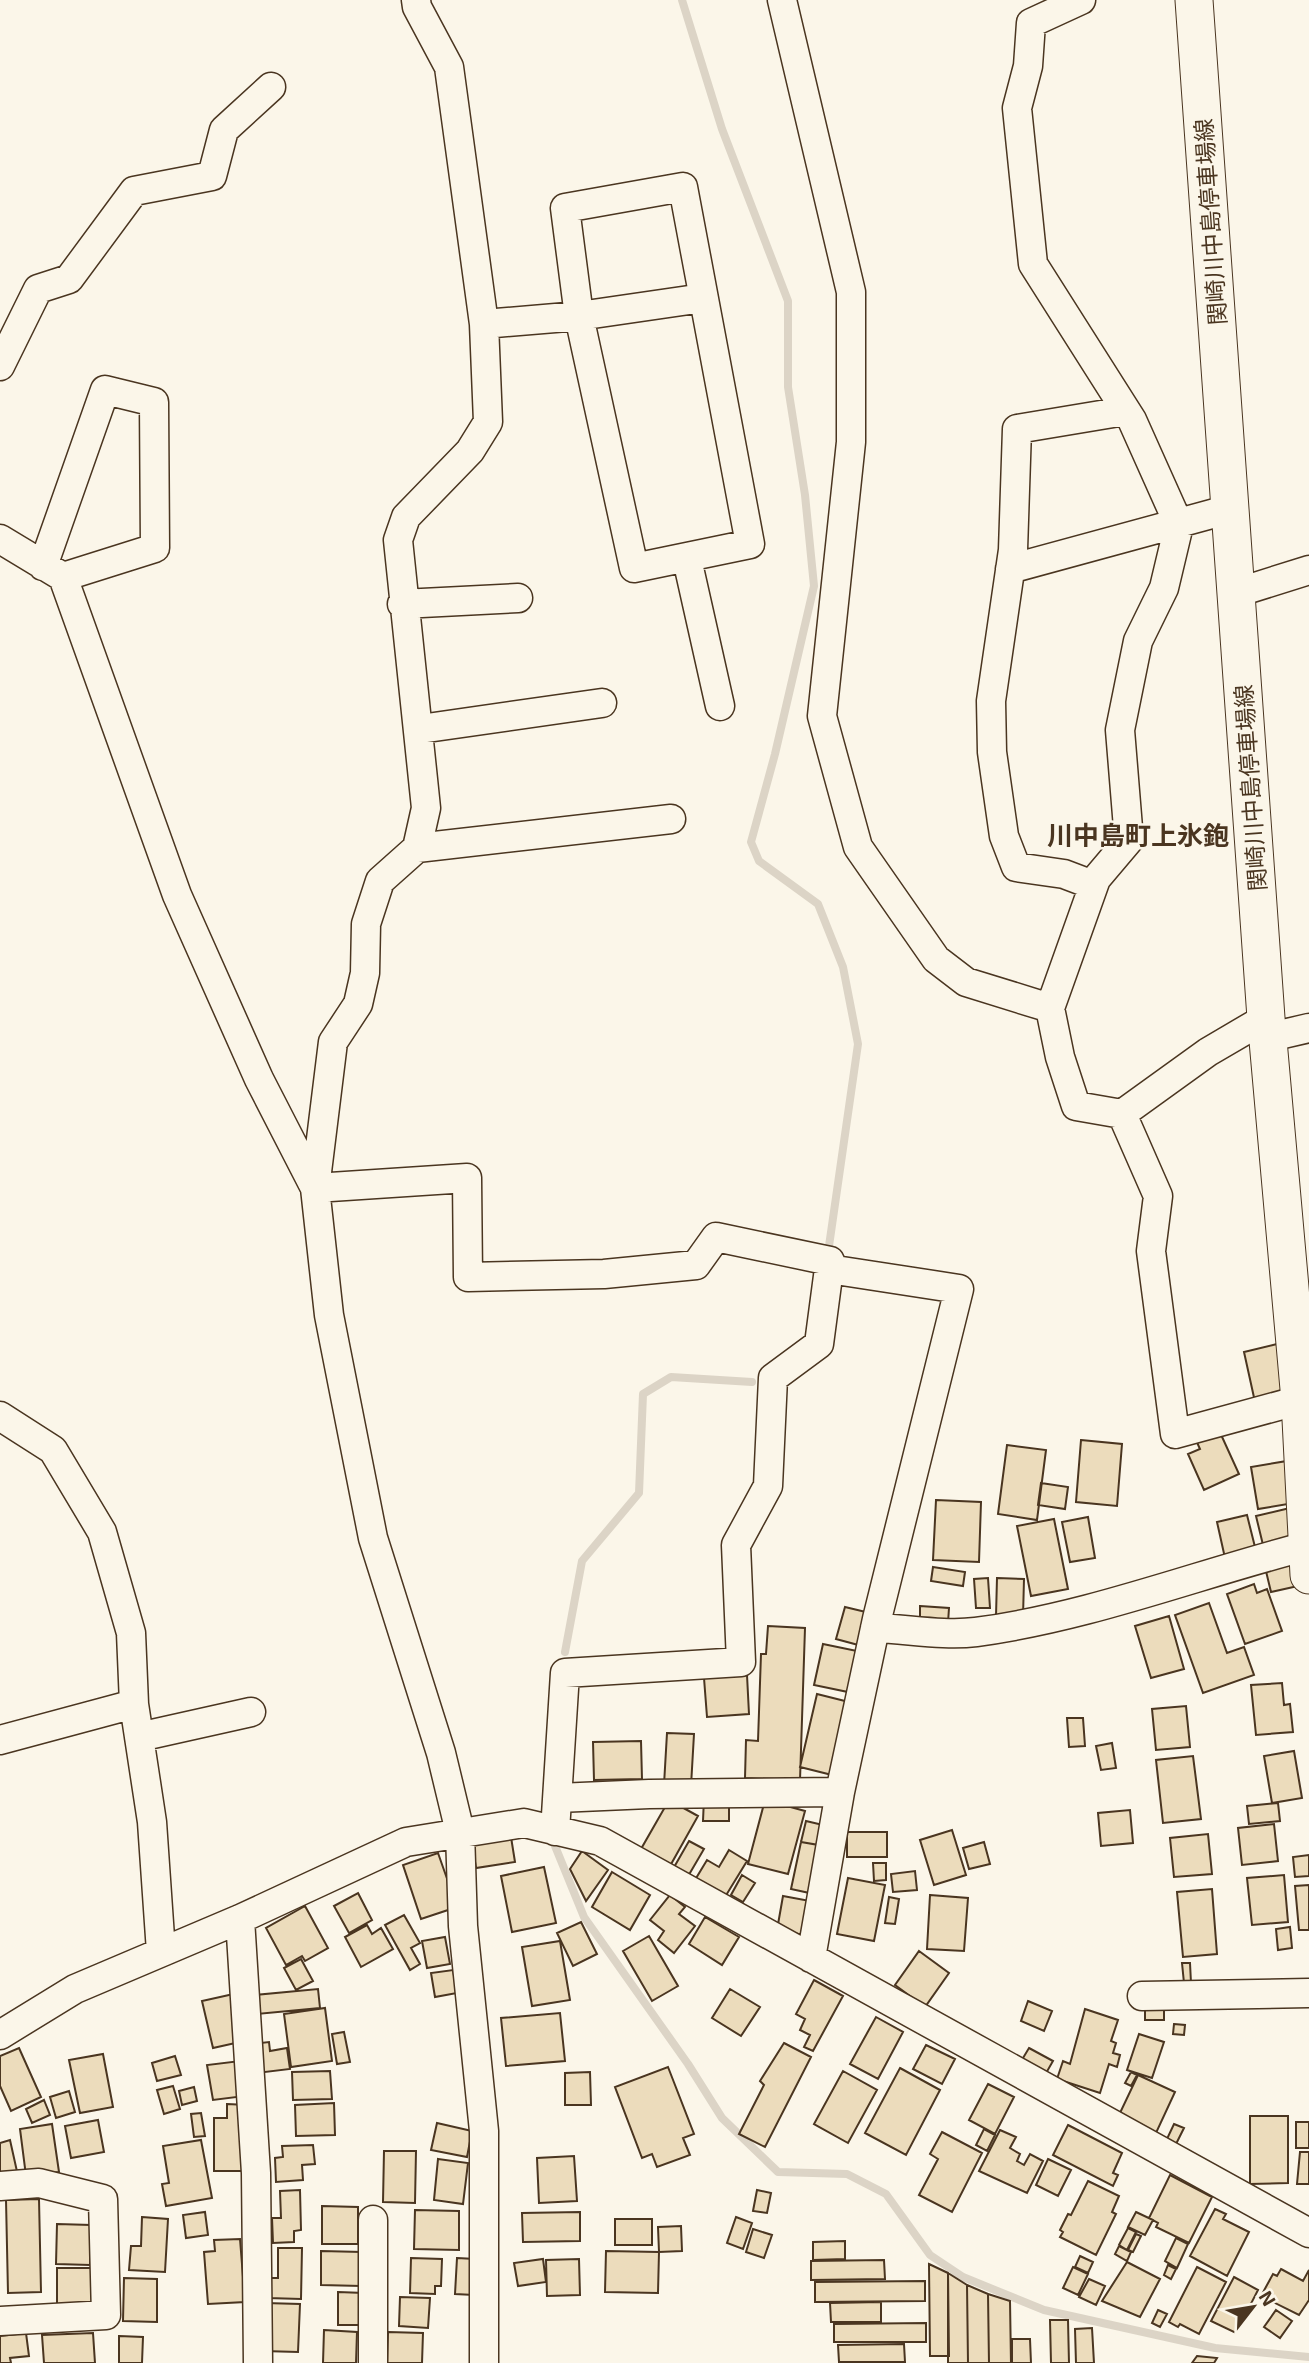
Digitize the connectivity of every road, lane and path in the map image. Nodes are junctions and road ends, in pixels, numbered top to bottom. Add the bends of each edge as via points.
1 (416, 0) edge
2 (782, 0) edge
3 (1081, 0) edge
4 (1199, 0) edge
5 (271, 87) dead end
6 (703, 298) junction
7 (579, 316) junction
8 (484, 324) junction
9 (0, 366) edge
10 (1125, 411) junction
11 (1230, 509) junction
12 (1179, 525) junction
13 (0, 539) edge
14 (687, 559) junction
15 (1010, 569) junction
16 (1309, 570) edge
17 (53, 572) junction
18 (1236, 593) junction
19 (518, 598) dead end
20 (402, 604) junction
21 (602, 704) dead end
22 (720, 706) dead end
23 (419, 729) junction
24 (671, 819) dead end
25 (417, 848) junction
26 (1093, 885) junction
27 (1049, 1008) junction
28 (1268, 1027) junction
29 (1309, 1028) edge
30 (1122, 1114) junction
31 (315, 1188) junction
32 (829, 1269) junction
33 (1300, 1400) junction
34 (0, 1416) edge
35 (1308, 1547) edge
36 (875, 1628) junction
37 (134, 1704) junction
38 (251, 1712) dead end
39 (139, 1737) junction
40 (0, 1740) edge
41 (839, 1792) junction
42 (558, 1798) junction
43 (555, 1830) junction
44 (460, 1832) junction
45 (240, 1919) junction
46 (161, 1952) junction
47 (811, 1958) junction
48 (1309, 1993) edge
49 (1142, 1996) dead end
50 (0, 2035) edge
51 (0, 2186) edge
52 (373, 2220) dead end
53 (1309, 2233) edge
54 (0, 2321) edge
55 (258, 2363) edge
56 (373, 2363) edge
57 (484, 2363) edge

1 - 8 street via 449,67
2 - 27 street via 851,292 851,442 822,716 858,847 936,959 966,982
3 - 10 street via 1031,23 1028,66 1017,108 1022,173 1033,264
4 - 11 main road, 関崎川中島停車場線
5 - 9 street via 224,130 212,176 134,191 69,279 38,289
6 - 7 street
6 - 7 street via 683,187 565,208
6 - 14 street via 750,544
7 - 8 street
7 - 14 street via 634,568
8 - 20 street via 488,422 470,451 406,517 398,540
10 - 12 street
10 - 15 street via 1017,429
11 - 12 street
11 - 18 main road, 関崎川中島停車場線
12 - 15 street
12 - 26 street via 1164,588 1138,641 1120,730 1129,840
13 - 17 street
14 - 22 street
15 - 26 street via 991,701 992,752 1004,836 1016,867 1065,874
16 - 18 street
17 - 17 street via 105,390 154,402 155,548
17 - 31 street via 177,895 259,1079
18 - 28 main road, 関崎川中島停車場線
19 - 20 street
20 - 23 street
21 - 23 street
23 - 25 street via 426,808
24 - 25 street
25 - 31 street via 380,881 366,924 365,973 358,1004 333,1042
26 - 27 street
27 - 30 street via 1076,1106
28 - 29 street
28 - 30 street via 1208,1052
28 - 33 main road, 関崎川中島停車場線
30 - 33 street via 1158,1196 1151,1251 1175,1434
31 - 32 street via 467,1178 468,1277 604,1274 696,1265 716,1237 830,1261
31 - 44 street via 329,1315 373,1538 441,1753
32 - 36 street via 959,1289
32 - 42 street via 819,1344 772,1378 768,1486 736,1545 741,1662 565,1673
33 - 35 main road, 関崎川中島停車場線
34 - 37 street via 53,1450 102,1532 131,1633
35 - 36 street via 1120,1600 974,1632
36 - 41 street
37 - 39 street
37 - 40 street
38 - 39 street
39 - 46 street via 152,1822
41 - 42 street
41 - 47 street
42 - 43 street
43 - 44 street via 524,1823
43 - 47 street via 600,1841
44 - 45 street via 406,1842
44 - 57 street via 463,1926 484,2131
45 - 46 street
45 - 55 street via 256,2173
46 - 50 street via 75,1989
47 - 53 street
48 - 49 street
51 - 54 street via 39,2183 103,2199 106,2315
52 - 56 street

